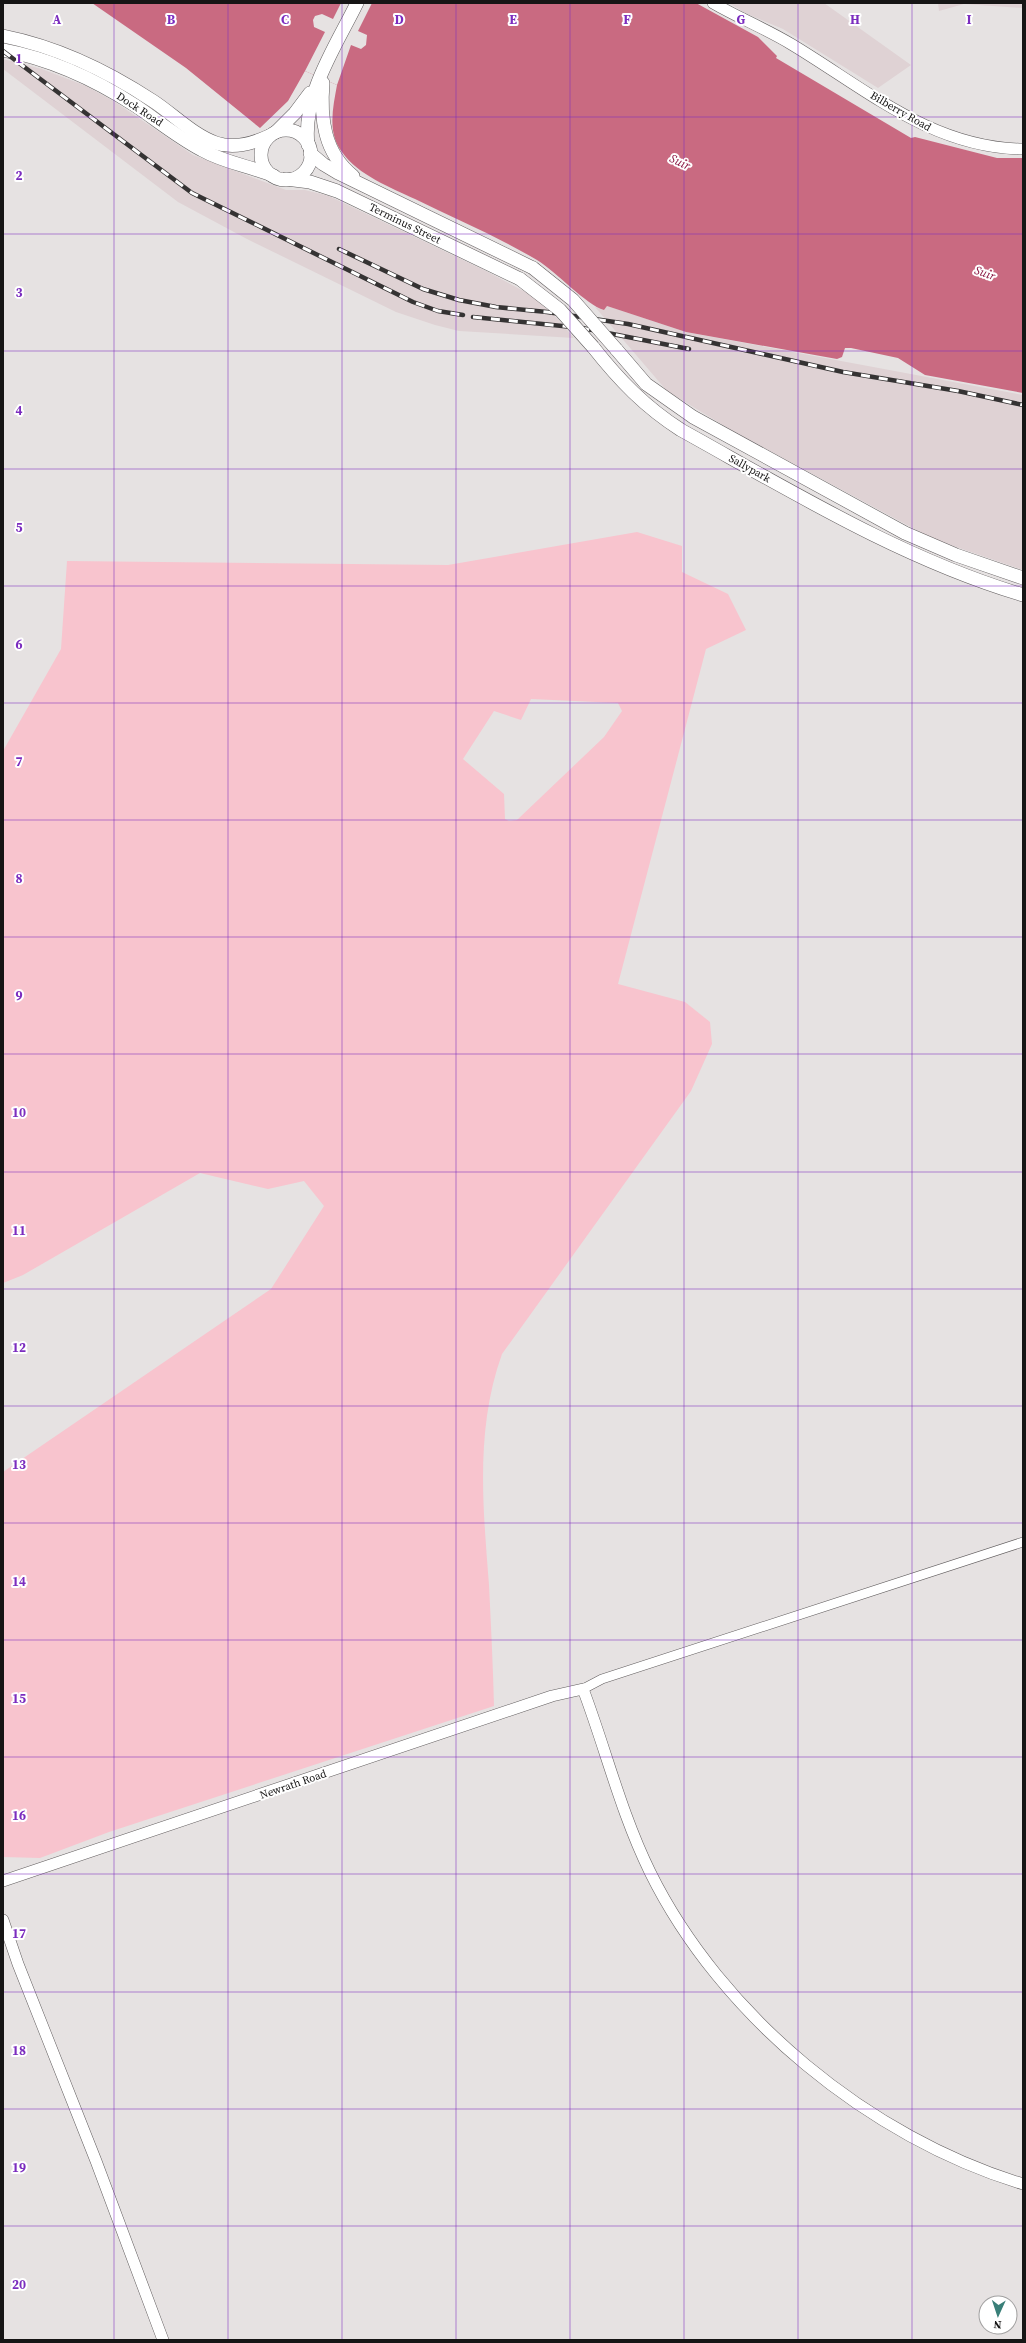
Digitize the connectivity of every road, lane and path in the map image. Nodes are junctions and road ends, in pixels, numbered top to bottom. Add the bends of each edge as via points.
1 (357, 3) edge
2 (713, 3) edge
3 (3, 36) edge
4 (3, 50) edge
5 (327, 64) junction
6 (268, 137) junction
7 (309, 149) junction
8 (1023, 149) edge
9 (274, 176) junction
10 (377, 192) junction
11 (533, 268) joint
12 (520, 279) joint
13 (1023, 578) edge
14 (1023, 595) edge
15 (1023, 1542) edge
16 (583, 1688) junction
17 (3, 1881) edge
18 (3, 1920) edge
19 (1023, 2184) edge
20 (163, 2340) edge

1 - 5 main road
2 - 8 street, Bilberry Road via 791,44 929,128 974,144
3 - 6 main road, Dock Road via 60,52 111,75 211,140 235,146
4 - 9 main road, Dock Road via 48,62 99,84 202,150
5 - 6 main road via 304,103
5 - 7 main road via 310,107 307,124
5 - 10 main road via 323,82 322,110 329,145 343,166
6 - 7 main road via 284,130 297,132
6 - 9 main road via 262,147 261,157 264,167
7 - 9 main road via 306,169 295,177
7 - 10 main road, Terminus Street via 331,169
9 - 12 main road, Terminus Street via 328,188
10 - 11 main road, Terminus Street
11 - 13 main road, Sallypark, bridge via 573,300 646,384 693,417 905,533 962,557
12 - 14 main road, Sallypark, bridge via 560,310 631,392 681,430 898,547
15 - 16 street via 602,1679
16 - 17 street, Newrath Road via 546,1698
16 - 19 street via 626,1816 650,1872 693,1945 717,1977 782,2043 841,2093 890,2126 943,2153
18 - 20 street

